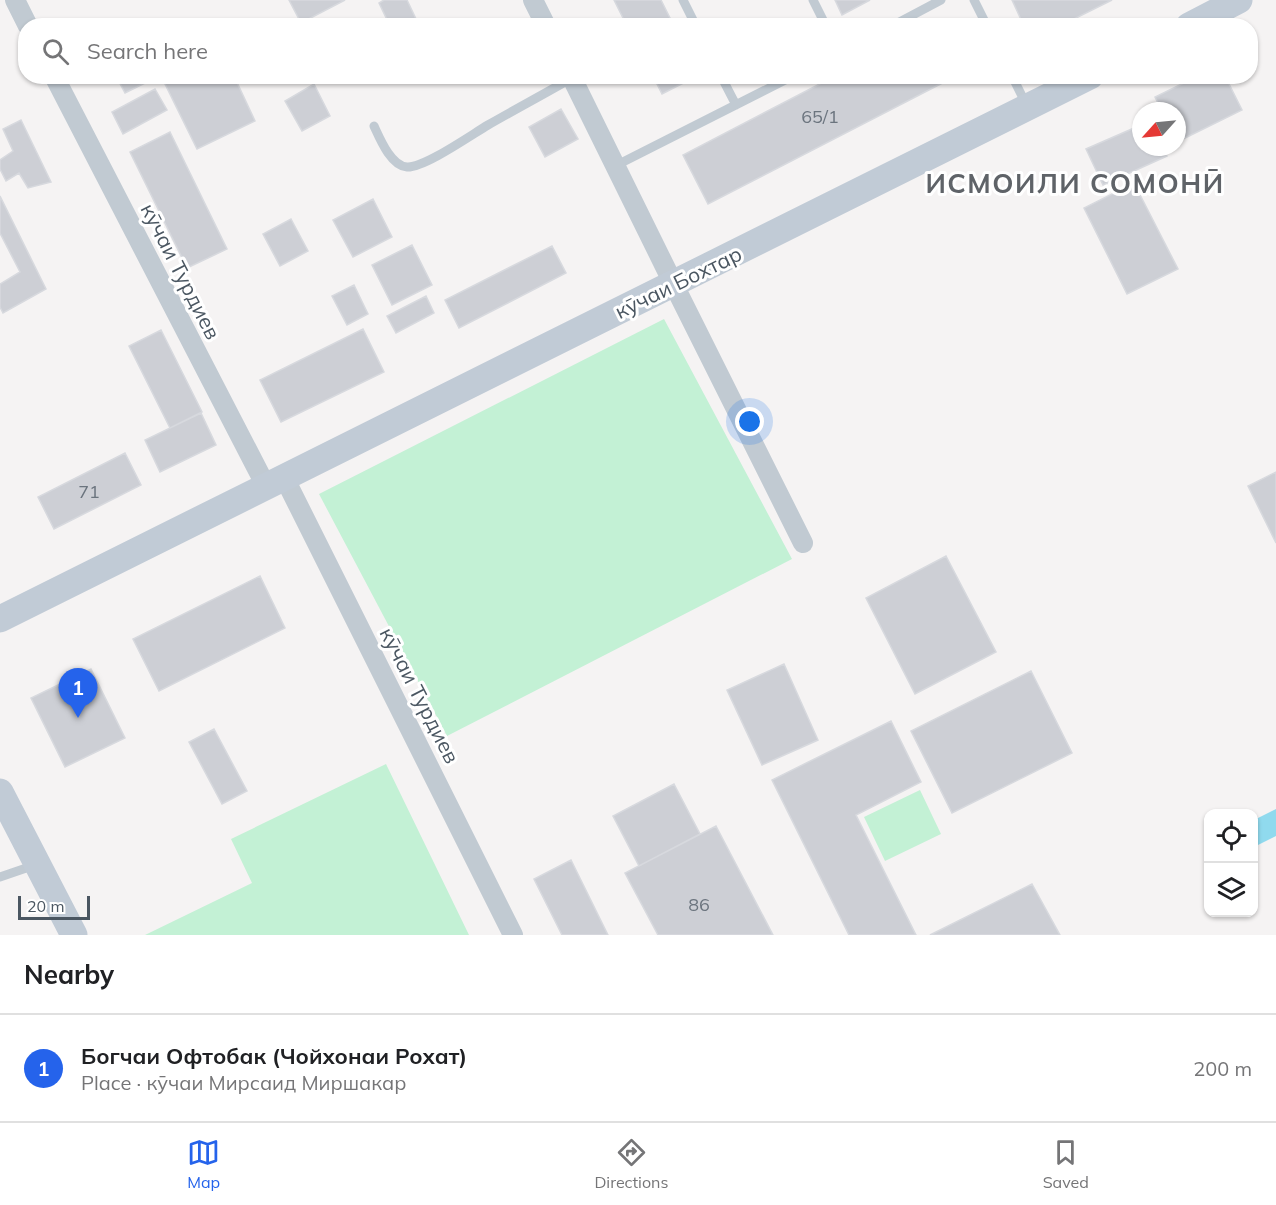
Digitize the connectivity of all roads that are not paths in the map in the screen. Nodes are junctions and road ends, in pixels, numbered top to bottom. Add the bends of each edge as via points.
1 (15, 0) edge
2 (533, 0) edge
3 (683, 0) edge
4 (813, 0) edge
5 (941, 0) edge
6 (975, 0) edge
7 (1239, 0) edge
8 (24, 18) edge
9 (542, 18) edge
10 (692, 18) edge
11 (822, 18) edge
12 (907, 18) edge
13 (983, 18) edge
14 (1204, 18) edge
15 (58, 84) edge
16 (560, 84) edge
17 (575, 84) edge
18 (725, 84) edge
19 (777, 84) edge
20 (1016, 84) edge
21 (1074, 84) edge
22 (736, 105) junction
23 (1028, 108) junction
24 (374, 126) dead end
25 (615, 166) junction
26 (674, 285) junction
27 (275, 481) junction
28 (803, 543) dead end
29 (0, 619) edge
30 (0, 792) edge
31 (37, 864) junction
32 (0, 877) edge
33 (74, 935) edge
34 (513, 935) edge

1 - 8 street
2 - 9 street
3 - 10 lane
4 - 11 lane
5 - 12 lane
6 - 13 lane
7 - 14 street
15 - 27 street, кӯчаи Турдиев
16 - 24 lane via 417,165 400,165 391,157
17 - 25 street
18 - 22 lane
19 - 22 lane
20 - 23 lane
21 - 23 street, кӯчаи Бохтар
22 - 25 lane
23 - 26 street, кӯчаи Бохтар
25 - 26 street
26 - 27 street, кӯчаи Бохтар
26 - 28 street
27 - 29 street, кӯчаи Бохтар
27 - 34 street, кӯчаи Турдиев
30 - 31 street
31 - 32 lane
31 - 33 street

